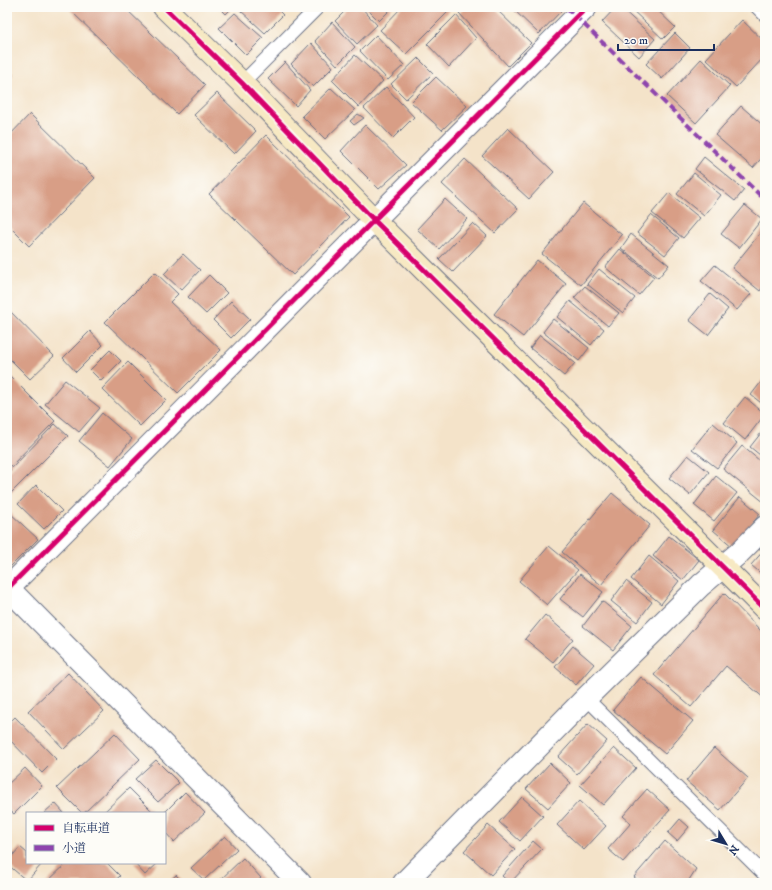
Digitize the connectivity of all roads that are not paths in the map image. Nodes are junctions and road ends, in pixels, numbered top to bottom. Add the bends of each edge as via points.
1 (164, 7) edge
2 (318, 7) edge
3 (586, 7) edge
4 (757, 7) edge
5 (765, 16) edge
6 (242, 83) junction
7 (374, 220) junction
8 (765, 527) edge
9 (722, 567) junction
10 (7, 588) edge
11 (765, 609) edge
12 (586, 698) junction
13 (765, 875) edge
14 (300, 883) edge
15 (404, 883) edge

1 - 6 street
2 - 6 lane
3 - 7 street
4 - 5 lane
6 - 7 street
7 - 9 street
7 - 10 street
8 - 9 street
9 - 11 street
9 - 12 street
10 - 14 street
12 - 13 lane
12 - 15 street

